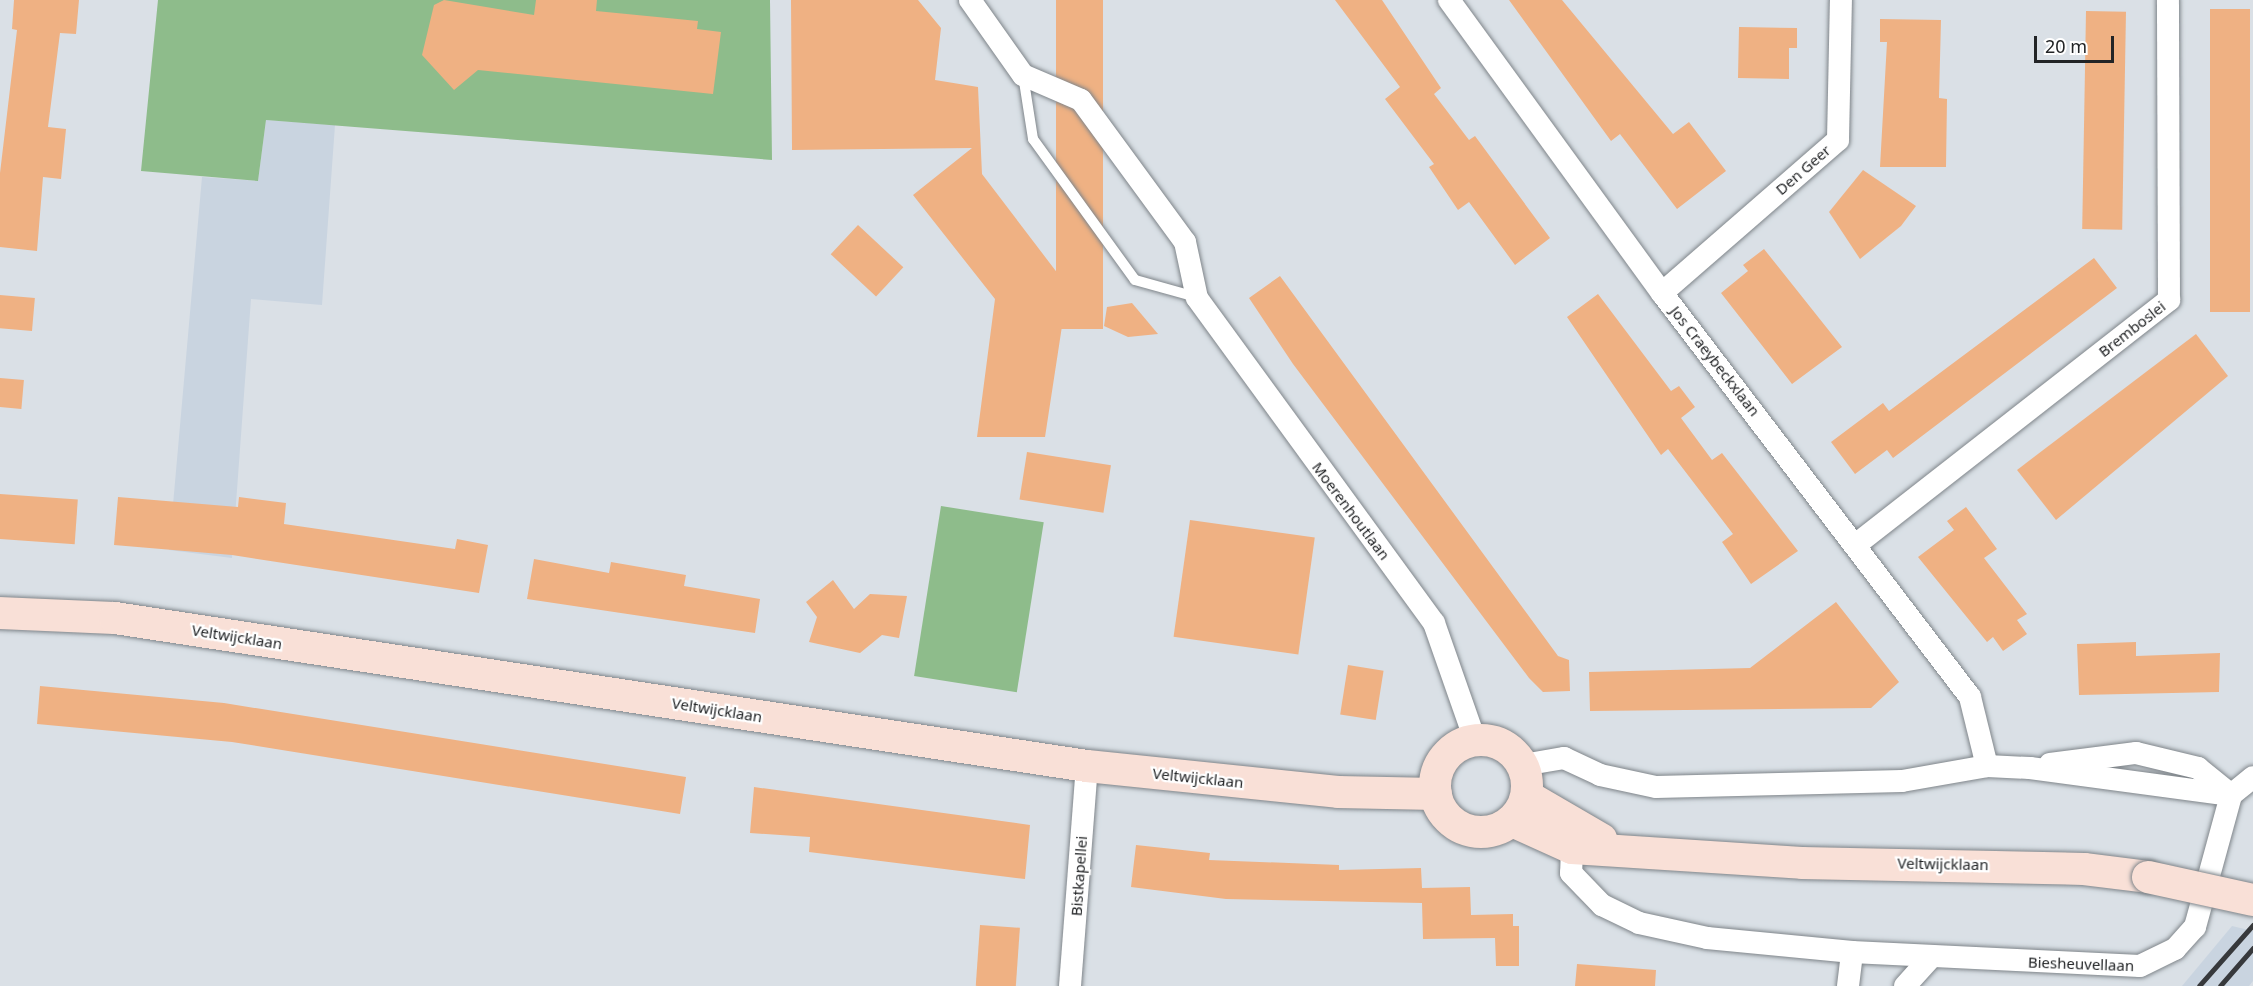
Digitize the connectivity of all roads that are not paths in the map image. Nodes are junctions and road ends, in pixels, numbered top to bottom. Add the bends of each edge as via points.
1 (970, 0) edge
2 (1449, 0) edge
3 (1841, 0) edge
4 (2168, 0) edge
5 (1023, 75) junction
6 (1662, 293) junction
7 (1197, 298) junction
8 (1858, 543) junction
9 (0, 613) edge
10 (1475, 740) junction
11 (1523, 765) junction
12 (1087, 766) junction
13 (1987, 766) junction
14 (2253, 777) edge
15 (1436, 794) junction
16 (2231, 795) junction
17 (1520, 808) junction
18 (1572, 848) junction
19 (1629, 851) junction
20 (2253, 900) edge
21 (1852, 952) junction
22 (1932, 956) junction
23 (1070, 986) edge
24 (1848, 986) edge
25 (1905, 986) edge

1 - 5 street
2 - 6 street, Jos Craeybeckxlaan
3 - 6 street, Den Geer via 1838,140
4 - 8 street, Bremboslei via 2169,300
5 - 7 street, Moerenhoutlaan via 1081,100 1185,242
5 - 7 lane via 1033,139 1135,280
6 - 8 street, Jos Craeybeckxlaan
7 - 10 street, Moerenhoutlaan via 1434,623
8 - 13 street, Jos Craeybeckxlaan via 1970,697
9 - 12 street, Veltwijcklaan via 115,618
10 - 11 street via 1497,742
10 - 15 street via 1446,755 1436,775
11 - 13 street via 1564,758 1600,775 1656,787 1902,781
11 - 17 street
12 - 15 street, Veltwijcklaan via 1338,792
12 - 23 street, Bistkapellei
13 - 16 street via 2030,768 2136,753 2198,768
14 - 16 street
15 - 17 street via 1454,824 1470,831 1491,831
16 - 22 street, Biesheuvellaan via 2203,910 2175,950 2146,964 2119,967
17 - 18 street, Veltwijcklaan
17 - 19 street, Veltwijcklaan
18 - 19 street, Veltwijcklaan
18 - 21 street, Biesheuvellaan via 1571,873 1602,905 1639,923 1707,938
19 - 20 street, Veltwijcklaan, bridge via 1802,862 2084,869 2148,877
21 - 22 street, Biesheuvellaan
21 - 24 street
22 - 25 street

